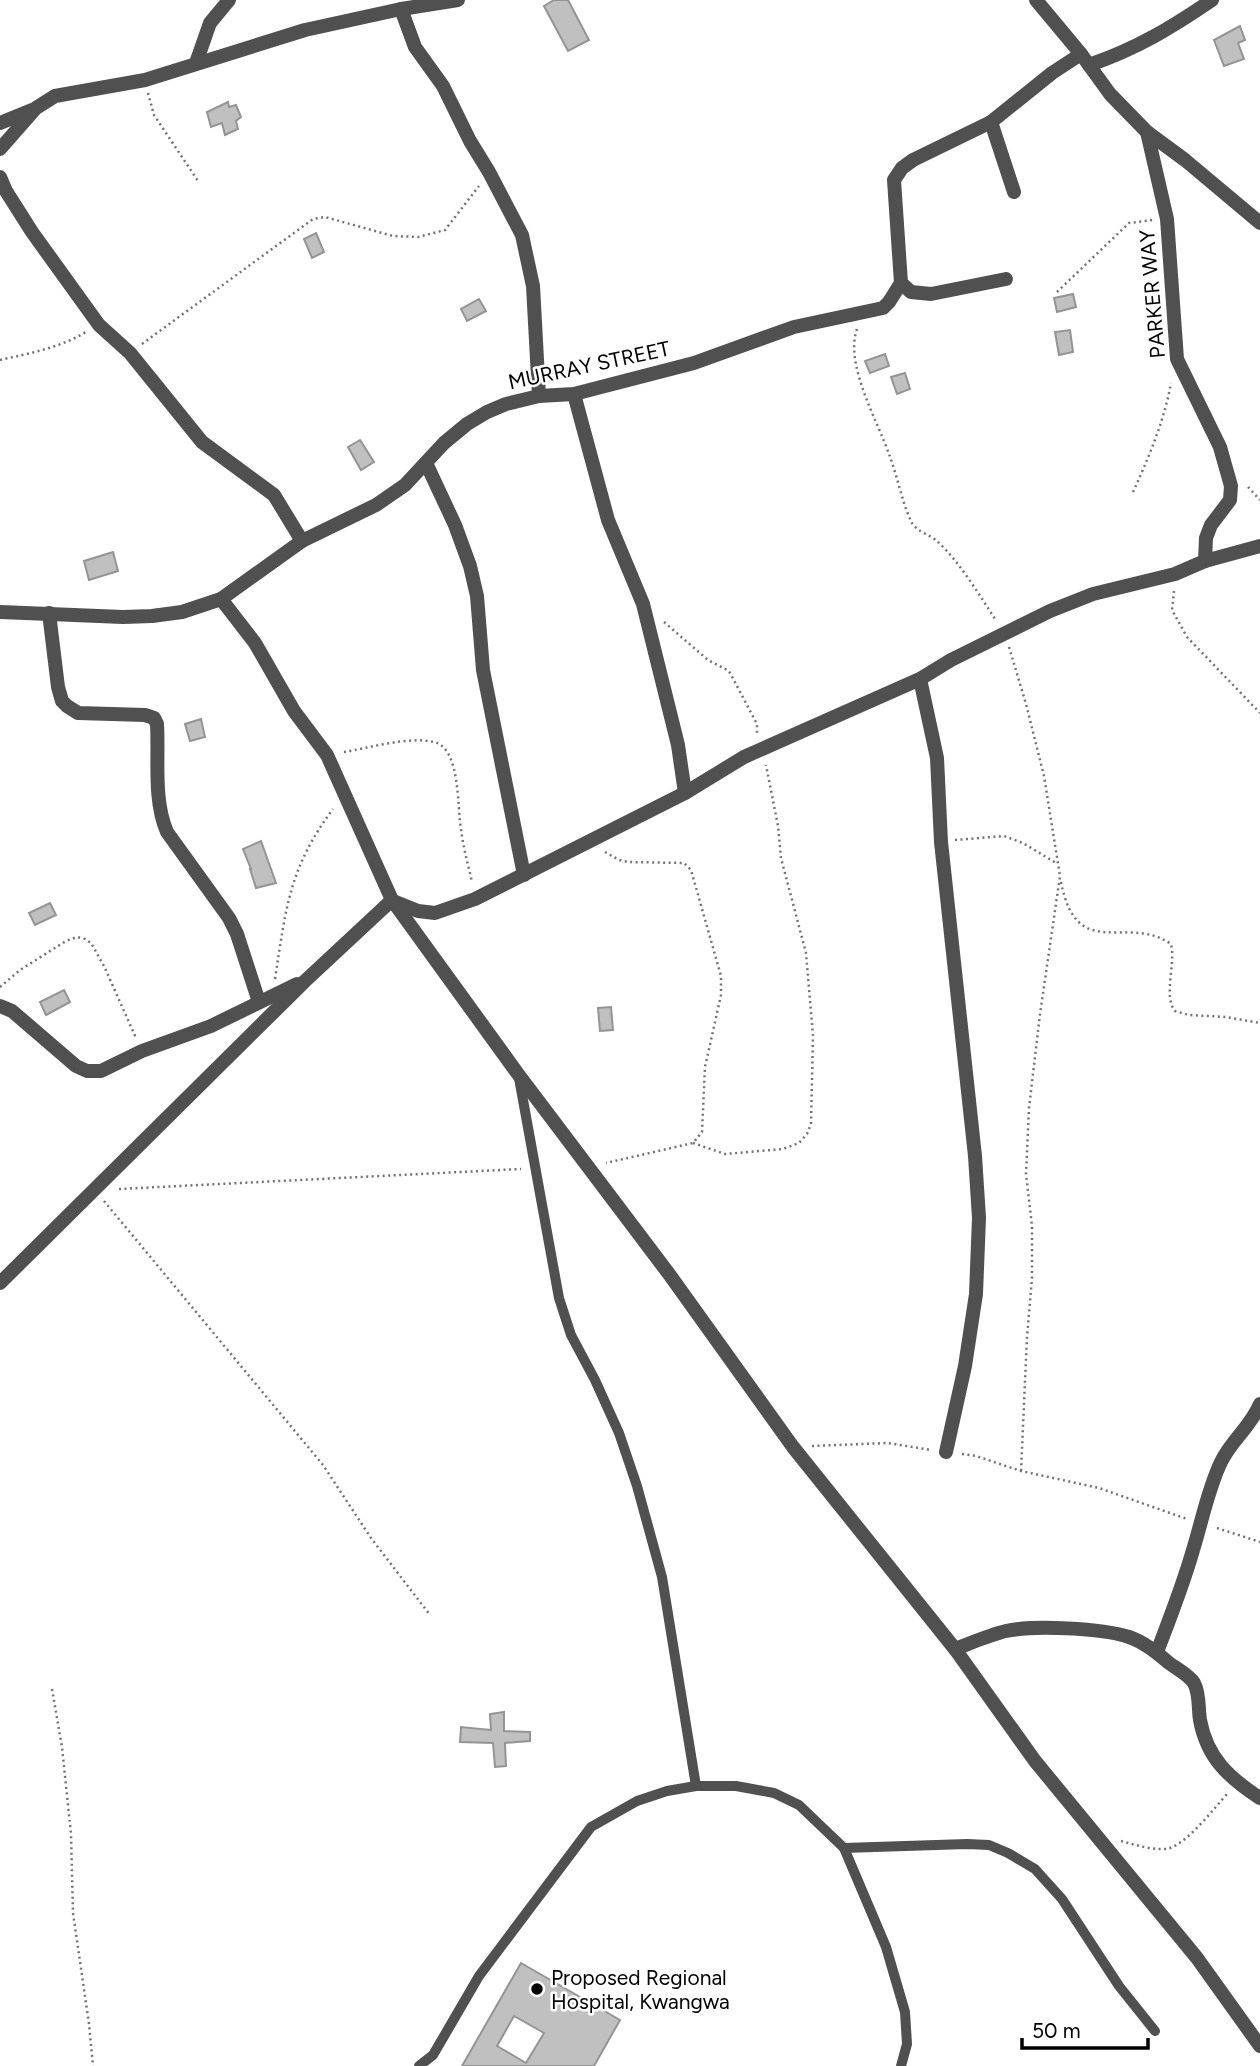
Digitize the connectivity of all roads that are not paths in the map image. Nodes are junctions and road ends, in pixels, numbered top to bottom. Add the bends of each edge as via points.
1 (229, 0) edge
2 (458, 0) edge
3 (1036, 0) edge
4 (1212, 0) edge
5 (401, 9) junction
6 (1085, 60) junction
7 (196, 63) junction
8 (36, 108) junction
9 (991, 122) junction
10 (0, 123) edge
11 (1147, 132) junction
12 (0, 149) edge
13 (0, 177) edge
14 (1014, 192) dead end
15 (1257, 218) edge
16 (1006, 279) dead end
17 (901, 283) junction
18 (574, 394) junction
19 (539, 396) junction
20 (426, 463) junction
21 (302, 541) junction
22 (1260, 546) edge
23 (1205, 561) junction
24 (221, 600) junction
25 (0, 612) edge
26 (49, 613) junction
27 (920, 679) junction
28 (685, 793) junction
29 (524, 875) junction
30 (392, 901) junction
31 (305, 981) junction
32 (266, 998) junction
33 (0, 1006) edge
34 (518, 1074) junction
35 (0, 1283) edge
36 (1260, 1404) edge
37 (946, 1452) road end
38 (955, 1649) junction
39 (1157, 1652) junction
40 (696, 1786) junction
41 (1260, 1798) edge
42 (844, 1848) junction
43 (1155, 2031) dead end
44 (1260, 2046) edge
45 (419, 2066) edge
46 (901, 2066) edge

1 - 7 street via 210,23
2 - 5 street
3 - 6 street
4 - 6 street via 1122,54
5 - 7 street via 305,30
5 - 19 street via 415,47 443,86 513,216 527,253 534,286
6 - 9 street via 1052,73
6 - 11 street
7 - 8 street via 145,80 55,96
8 - 10 street
8 - 12 street
9 - 14 street
9 - 17 street via 913,160 894,180
11 - 15 street
11 - 23 street, PARKER WAY via 1167,219 1177,359 1220,447 1231,486 1230,500 1206,538
13 - 21 street via 32,232 99,325 130,353 202,442 274,495
16 - 17 street via 931,294 911,292
17 - 18 street, MURRAY STREET via 883,308 794,327 694,363
18 - 19 street, MURRAY STREET
18 - 28 street via 608,520 643,604
19 - 20 street, MURRAY STREET via 487,412 444,443
20 - 21 street, MURRAY STREET via 376,505
20 - 29 street via 455,524 477,596 483,670
21 - 24 street, MURRAY STREET
22 - 23 street
23 - 27 street via 1175,574 1093,594 1004,632
24 - 26 street, MURRAY STREET via 152,616
24 - 30 street via 255,643 294,711 327,755
25 - 26 street, MURRAY STREET
26 - 32 street via 62,701 78,713 154,718 162,821 229,918
27 - 28 street via 762,748
27 - 37 street via 937,758 941,842 979,1218 976,1294
28 - 29 street
29 - 30 street via 435,913
30 - 31 street
30 - 34 street
31 - 32 street
31 - 35 street
32 - 33 street via 101,1071 76,1066 12,1011
34 - 38 street via 793,1447
34 - 40 lane via 559,1298 571,1335 619,1433 662,1577
36 - 39 street via 1249,1426 1231,1445 1212,1484
38 - 39 street via 1007,1631 1071,1629 1124,1636
38 - 44 street via 1035,1761 1197,1958
39 - 41 street via 1195,1685 1212,1756 1237,1783
40 - 42 lane via 736,1786 774,1793 799,1805
40 - 45 lane via 637,1801 591,1827 479,1976 433,2055
42 - 43 lane via 967,1844 989,1845 1008,1853 1035,1869 1062,1899 1119,1986
42 - 46 lane via 886,1947 905,2012 907,2044

